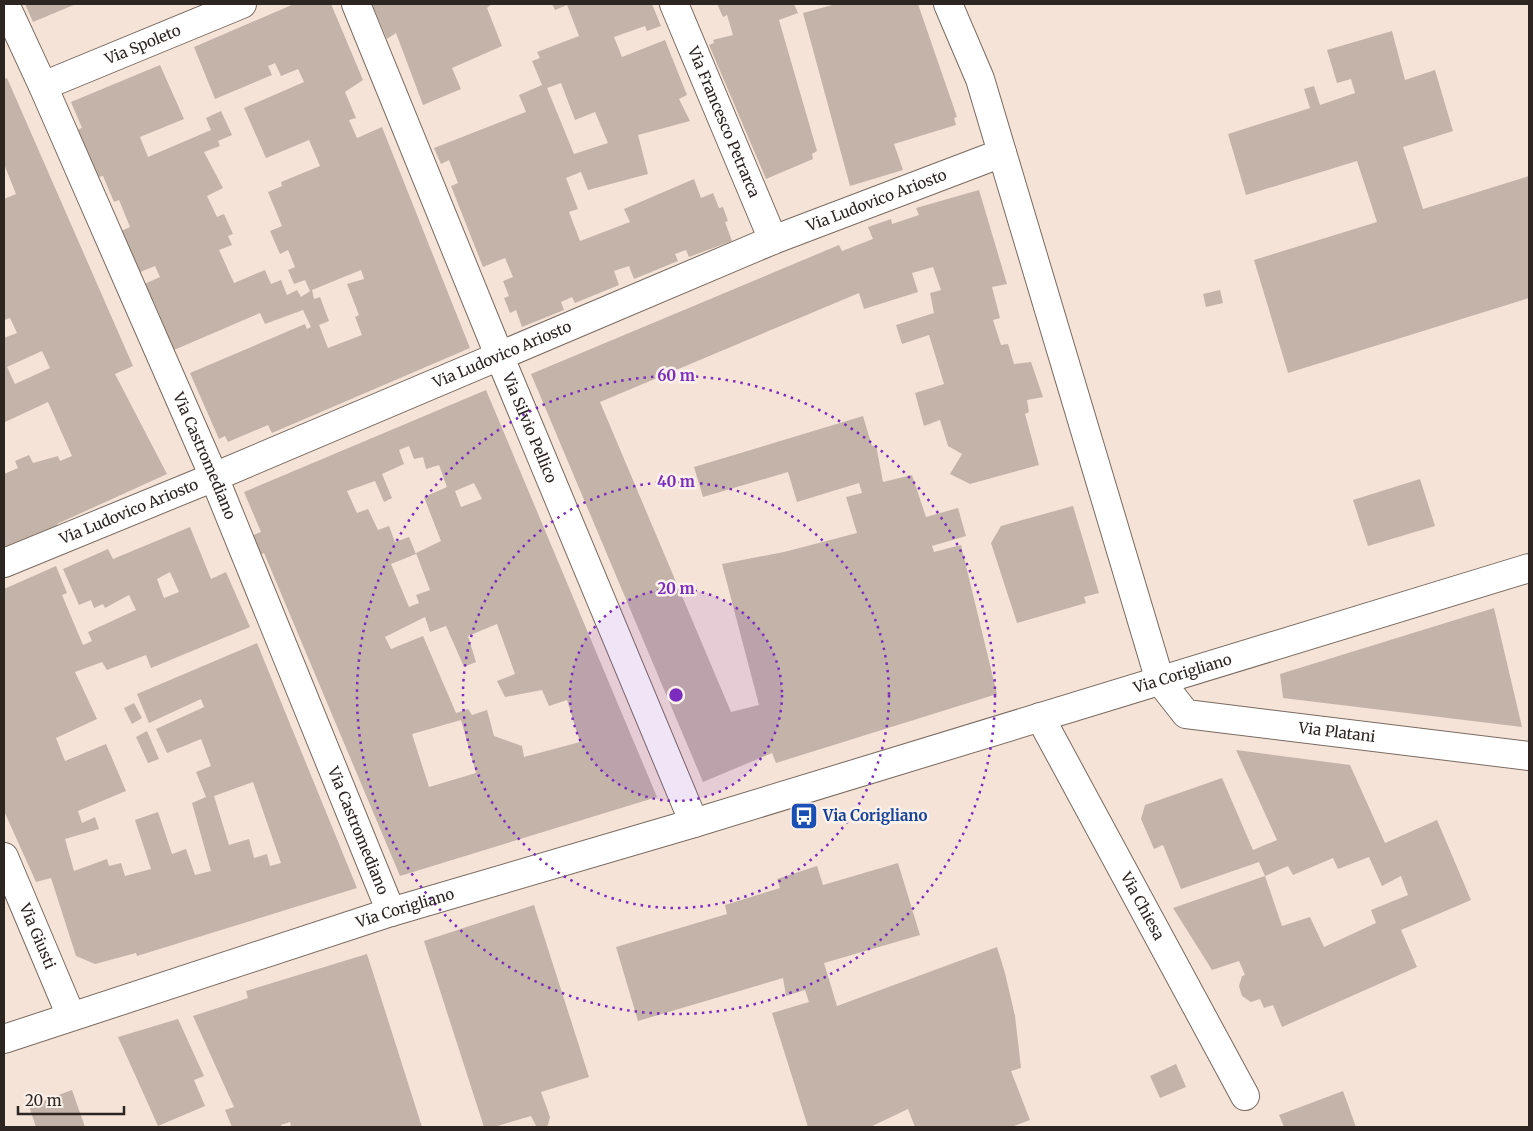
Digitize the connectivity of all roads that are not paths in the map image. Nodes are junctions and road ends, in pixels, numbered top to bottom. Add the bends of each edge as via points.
1 (5, 4) edge
2 (242, 4) edge
3 (356, 4) edge
4 (674, 4) edge
5 (948, 4) edge
6 (15, 55) edge
7 (44, 86) junction
8 (1002, 153) junction
9 (773, 240) junction
10 (499, 355) junction
11 (214, 477) junction
12 (4, 563) edge
13 (1529, 568) edge
14 (1160, 681) junction
15 (1040, 717) junction
16 (1529, 756) edge
17 (694, 822) junction
18 (6, 870) edge
19 (391, 912) junction
20 (71, 1016) junction
21 (4, 1038) edge
22 (1245, 1096) dead end

1 - 6 street, Via Castromediano
2 - 7 street, Via Spoleto
3 - 10 street, Via Silvio Pellico
4 - 9 street, Via Francesco Petrarca
5 - 8 street via 980,79
6 - 7 street, Via Castromediano
7 - 11 street, Via Castromediano
8 - 9 street, Via Ludovico Ariosto
8 - 14 street
9 - 10 street, Via Ludovico Ariosto
10 - 11 street, Via Ludovico Ariosto
10 - 17 street, Via Silvio Pellico
11 - 12 street, Via Ludovico Ariosto
11 - 19 street, Via Castromediano
13 - 14 street, Via Corigliano
14 - 15 street, Via Corigliano
14 - 16 street, Via Platani via 1186,714
15 - 17 street, Via Corigliano
15 - 22 street, Via Chiesa
17 - 19 street, Via Corigliano
18 - 20 street, Via Giusti
19 - 20 street, Via Corigliano
20 - 21 street, Via Corigliano

